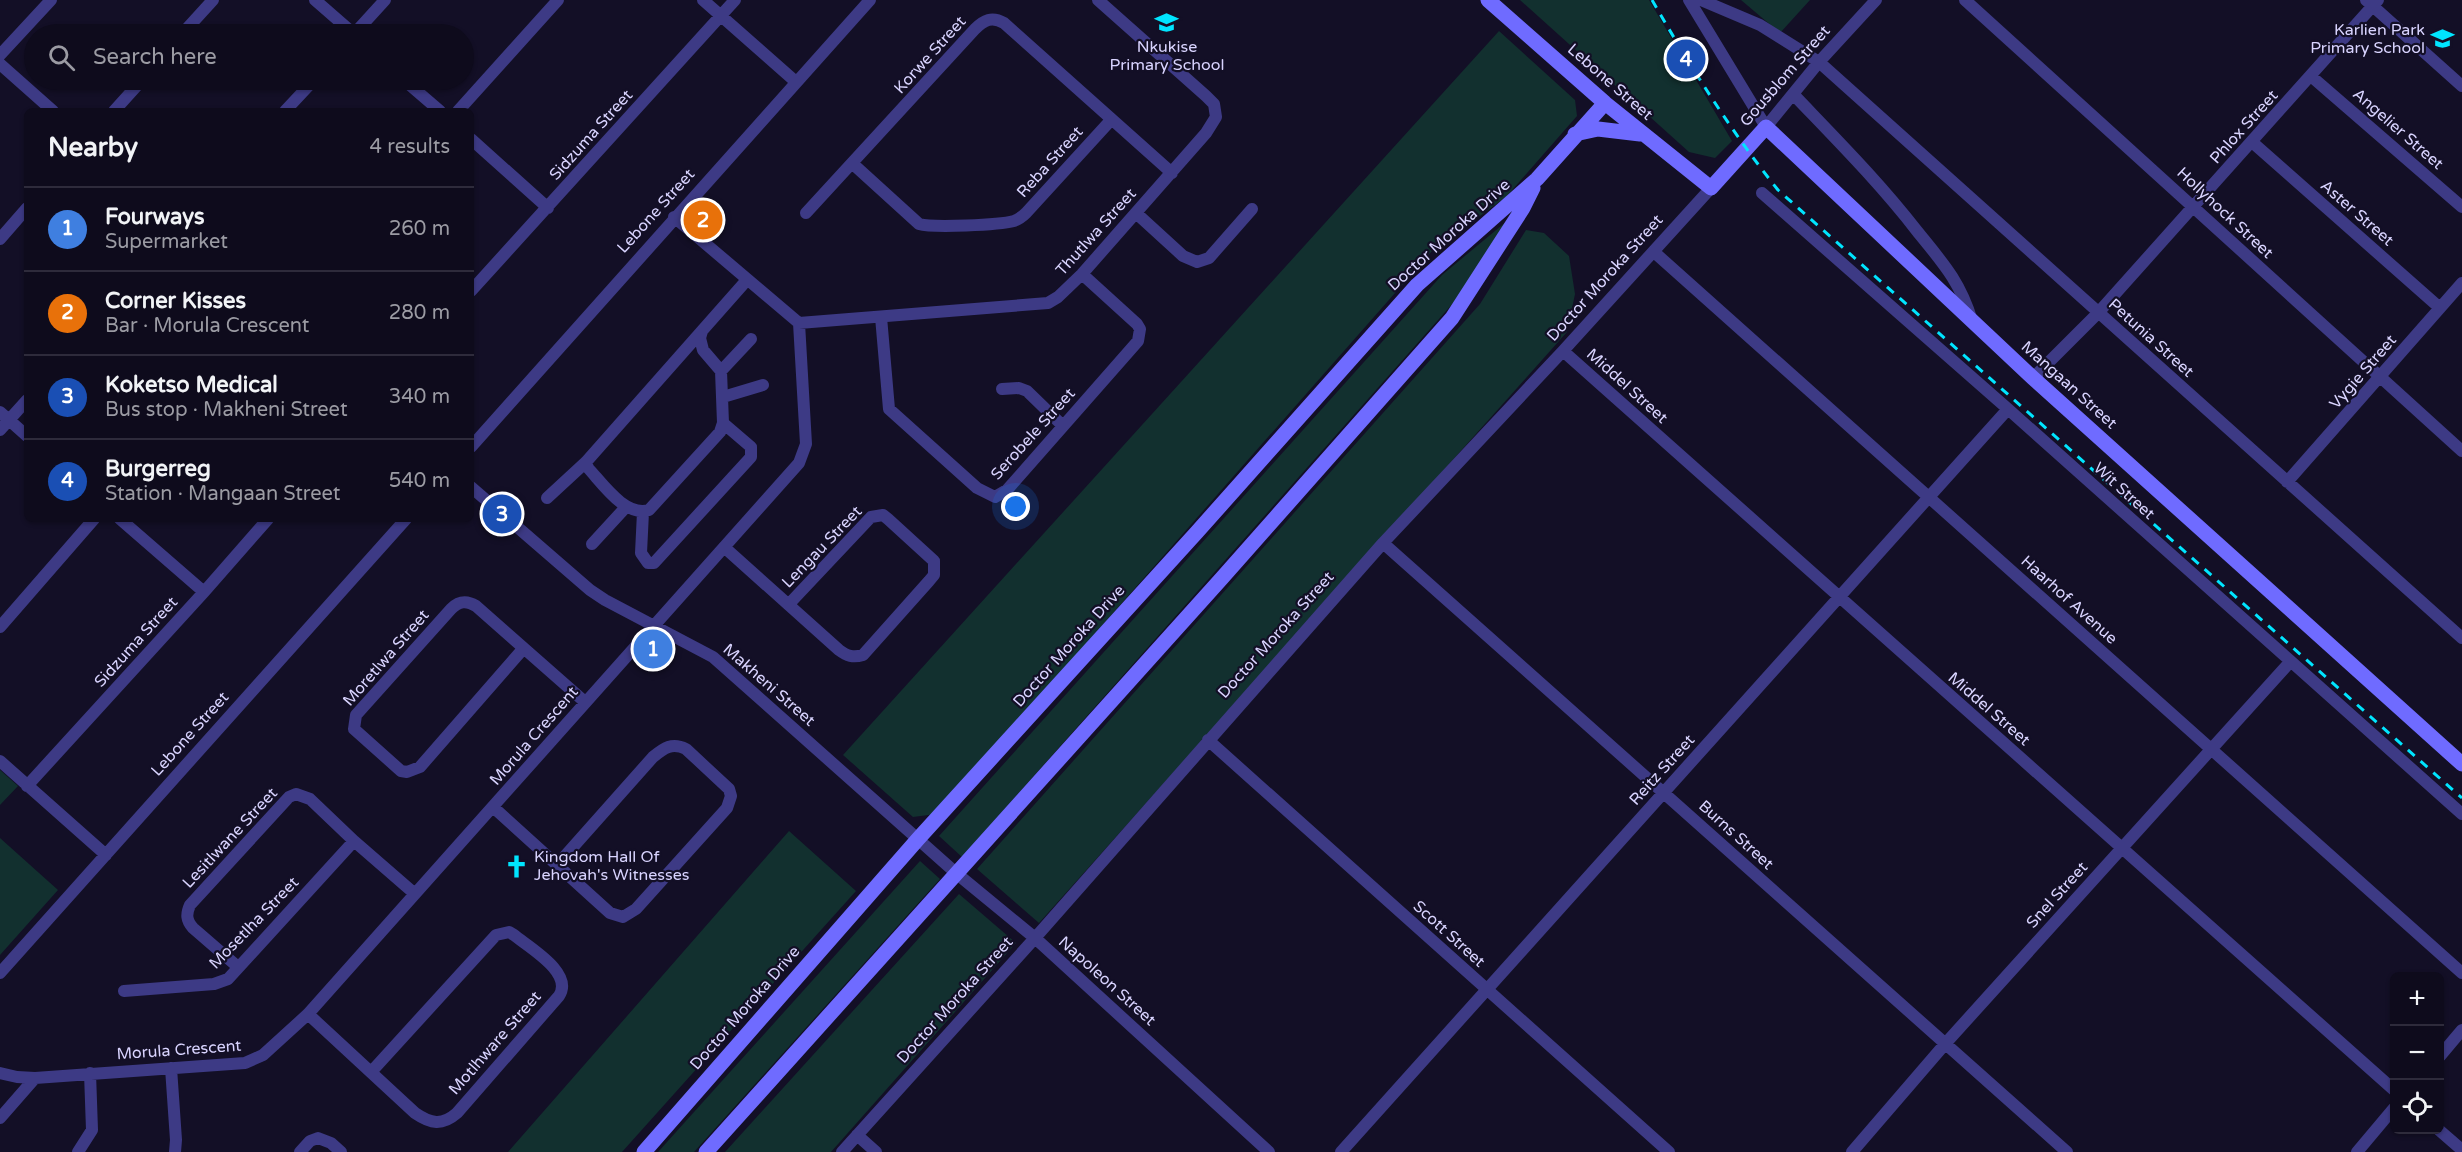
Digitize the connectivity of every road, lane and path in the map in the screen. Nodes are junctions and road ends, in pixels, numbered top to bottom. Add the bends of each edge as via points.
1 (51, 0) edge
2 (213, 0) edge
3 (315, 0) edge
4 (385, 0) edge
5 (558, 0) edge
6 (703, 0) edge
7 (735, 0) edge
8 (870, 0) edge
9 (1098, 0) edge
10 (1488, 0) edge
11 (1689, 0) edge
12 (1701, 0) edge
13 (1876, 0) edge
14 (1965, 0) edge
15 (2372, 2) edge
16 (721, 16) junction
17 (29, 24) edge
18 (191, 24) edge
19 (343, 24) edge
20 (363, 24) edge
21 (24, 29) edge
22 (0, 55) edge
23 (1819, 62) junction
24 (0, 64) edge
25 (2312, 77) junction
26 (796, 82) junction
27 (24, 85) edge
28 (2462, 86) edge
29 (29, 90) edge
30 (133, 90) edge
31 (305, 90) edge
32 (416, 90) edge
33 (1792, 94) junction
34 (1605, 103) junction
35 (50, 108) edge
36 (117, 108) edge
37 (288, 108) edge
38 (437, 108) edge
39 (461, 108) edge
40 (1111, 120) junction
41 (1766, 127) junction
42 (1575, 134) junction
43 (1643, 135) junction
44 (474, 142) edge
45 (2252, 142) junction
46 (1745, 149) joint
47 (853, 164) junction
48 (1172, 173) junction
49 (1537, 179) junction
50 (1711, 188) junction
51 (1762, 193) dead end
52 (2195, 207) junction
53 (2462, 207) edge
54 (548, 208) junction
55 (1252, 209) dead end
56 (24, 211) edge
57 (806, 213) dead end
58 (1136, 213) junction
59 (674, 217) junction
60 (0, 238) edge
61 (1654, 252) junction
62 (1082, 274) junction
63 (746, 281) junction
64 (2462, 284) edge
65 (474, 288) edge
66 (2440, 308) junction
67 (2098, 313) junction
68 (881, 317) junction
69 (1972, 321) junction
70 (799, 324) junction
71 (702, 331) junction
72 (751, 339) dead end
73 (1563, 351) junction
74 (721, 370) junction
75 (2033, 378) junction
76 (2380, 378) junction
77 (763, 385) dead end
78 (1002, 389) dead end
79 (723, 397) junction
80 (24, 402) edge
81 (2008, 409) junction
82 (5, 416) edge
83 (723, 423) junction
84 (1062, 425) junction
85 (0, 430) edge
86 (24, 433) edge
87 (474, 444) edge
88 (2462, 451) edge
89 (586, 462) junction
90 (2288, 482) junction
91 (474, 490) edge
92 (1929, 497) junction
93 (547, 498) dead end
94 (626, 507) junction
95 (643, 512) junction
96 (91, 522) edge
97 (123, 522) edge
98 (265, 522) edge
99 (403, 522) edge
100 (1383, 543) junction
101 (592, 544) dead end
102 (724, 547) junction
103 (204, 592) junction
104 (1839, 598) junction
105 (789, 604) junction
106 (654, 625) junction
107 (0, 627) edge
108 (2462, 638) edge
109 (523, 649) junction
110 (2290, 662) junction
111 (585, 702) junction
112 (1208, 740) junction
113 (2211, 749) junction
114 (0, 761) edge
115 (2462, 764) edge
116 (27, 786) junction
117 (1664, 793) junction
118 (493, 807) junction
119 (2462, 814) edge
120 (918, 839) junction
121 (354, 841) junction
122 (2122, 848) junction
123 (106, 855) junction
124 (557, 865) junction
125 (956, 873) junction
126 (415, 894) junction
127 (1035, 938) junction
128 (238, 967) junction
129 (0, 973) edge
130 (2462, 973) edge
131 (1487, 989) junction
132 (124, 991) dead end
133 (308, 1014) junction
134 (2462, 1030) edge
135 (1945, 1044) junction
136 (2444, 1050) edge
137 (171, 1068) junction
138 (372, 1071) junction
139 (0, 1073) edge
140 (90, 1073) junction
141 (35, 1078) junction
142 (2390, 1086) edge
143 (2390, 1113) edge
144 (0, 1118) edge
145 (2444, 1134) edge
146 (857, 1135) junction
147 (2462, 1150) edge
148 (78, 1152) edge
149 (175, 1152) edge
150 (300, 1152) edge
151 (341, 1152) edge
152 (644, 1152) edge
153 (706, 1152) edge
154 (842, 1152) edge
155 (876, 1152) edge
156 (1269, 1152) edge
157 (1341, 1152) edge
158 (1669, 1152) edge
159 (1852, 1152) edge
160 (2067, 1152) edge
161 (2357, 1152) edge

1 - 17 street
2 - 18 street
3 - 19 street
4 - 20 street
5 - 39 street
6 - 16 street
7 - 16 street, Sidzuma Street
8 - 26 street, Lebone Street
9 - 48 street, Thutlwa Street via 1214,104 1213,124
10 - 34 street, Lebone Street
11 - 41 street, Mangaan Street
12 - 23 street, Petunia Street via 1760,25
13 - 23 street, Gousblom Street
14 - 52 street, Hollyhock Street
15 - 25 street, Phlox Street
15 - 28 street
16 - 26 street
16 - 54 street, Sidzuma Street
21 - 22 street
23 - 33 street, Gousblom Street
23 - 67 street, Petunia Street
24 - 27 street
25 - 45 street, Phlox Street
25 - 53 street, Angelier Street
26 - 59 street, Lebone Street
29 - 35 street
30 - 36 street
31 - 37 street
32 - 38 street
33 - 41 street, Gousblom Street
33 - 69 street via 1885,190 1954,277
34 - 42 street, Doctor Moroka Drive
34 - 43 street, Lebone Street
40 - 47 street, Reba Street via 1021,218 1005,223 919,224
40 - 47 street, Korwe Street via 1004,23 989,19 975,29
40 - 48 street, Korwe Street
41 - 46 street, Gousblom Street
41 - 69 street, Mangaan Street
42 - 43 street via 1610,129
42 - 49 street, Doctor Moroka Drive
43 - 50 street, Lebone Street
44 - 54 street
45 - 52 street, Phlox Street
45 - 66 street, Aster Street
46 - 50 street, Doctor Moroka Street
47 - 57 street, Korwe Street
48 - 58 street, Thutlwa Street
49 - 120 street, Doctor Moroka Drive via 1416,285
49 - 125 street, Doctor Moroka Drive via 1523,208 1452,318
50 - 61 street, Doctor Moroka Street
51 - 81 street, Wit Street
52 - 67 street, Phlox Street
52 - 76 street, Hollyhock Street
54 - 65 street, Sidzuma Street
55 - 58 street via 1209,258 1197,262 1183,256
56 - 60 street
58 - 62 street, Thutlwa Street
59 - 63 street
59 - 87 street, Lebone Street
61 - 73 street, Doctor Moroka Street
61 - 92 street, Haarhof Avenue
62 - 68 street, Thutlwa Street via 1048,303
62 - 84 street, Serobele Street via 1137,324 1140,335 1134,347
63 - 70 street
63 - 71 street
64 - 66 street, Vygie Street
66 - 76 street, Vygie Street
67 - 75 street, Phlox Street
67 - 90 street, Petunia Street
68 - 70 street, Thutlwa Street
68 - 84 street, Serobele Street via 889,409 982,492 994,497 1002,495
69 - 75 street, Mangaan Street
70 - 102 street, Morula Crescent via 804,455
71 - 74 street via 703,350
71 - 89 street
72 - 74 street
73 - 100 street, Doctor Moroka Street
73 - 104 street, Middel Street
74 - 79 street
75 - 115 street, Mangaan Street
76 - 88 street, Hollyhock Street
76 - 90 street, Vygie Street
77 - 79 street
78 - 84 street via 1020,388 1027,392
79 - 83 street
80 - 82 street
81 - 92 street, Reitz Street
81 - 110 street, Wit Street
82 - 85 street
82 - 86 street
83 - 95 street via 720,432 650,510
83 - 95 street via 751,447 752,457 651,564 640,550
89 - 93 street
89 - 94 street
90 - 108 street, Petunia Street
91 - 106 street, Makheni Street via 590,590
92 - 104 street, Reitz Street
92 - 113 street, Haarhof Avenue
94 - 95 street
94 - 101 street
96 - 107 street
97 - 103 street
98 - 103 street, Sidzuma Street
99 - 123 street, Lebone Street
100 - 112 street, Doctor Moroka Street
100 - 117 street, Burns Street
102 - 105 street, Lengau Street
102 - 106 street, Morula Crescent
103 - 116 street, Sidzuma Street
104 - 117 street, Reitz Street
104 - 122 street, Middel Street
105 - 105 street, Lengau Street via 847,656 863,655 930,581 934,561 883,515 871,517
106 - 111 street, Morula Crescent
106 - 120 street, Makheni Street via 713,657
109 - 109 street, Moretlwa Street via 476,606 469,602 456,604 356,716 354,729 401,771 414,771
109 - 111 street, Moretlwa Street
110 - 113 street, Snel Street
110 - 119 street, Wit Street
111 - 118 street, Morula Crescent
112 - 127 street, Doctor Moroka Street
112 - 131 street, Scott Street
113 - 122 street, Snel Street
113 - 130 street, Haarhof Avenue
114 - 116 street
116 - 123 street
117 - 131 street, Reitz Street
117 - 135 street, Burns Street
118 - 124 street
118 - 126 street, Morula Crescent
120 - 125 street, Napoleon Street
120 - 152 street, Doctor Moroka Drive
121 - 126 street, Lesitlwane Street
121 - 128 street, Mosetlha Street
121 - 128 street, Lesitlwane Street via 303,795 283,801 187,911 193,928
122 - 135 street, Snel Street
122 - 142 street, Middel Street
123 - 129 street, Lebone Street
124 - 124 street via 610,913 623,917 630,914 727,808 729,789 686,749 667,747 653,757
125 - 127 street, Napoleon Street
125 - 153 street, Doctor Moroka Drive
126 - 133 street, Morula Crescent
127 - 146 street, Doctor Moroka Street
127 - 156 street, Napoleon Street
128 - 132 street, Mosetlha Street via 222,983
131 - 157 street, Reitz Street
131 - 158 street, Scott Street
133 - 137 street, Morula Crescent via 255,1060
133 - 138 street, Motlhware Street
134 - 136 street
135 - 159 street, Snel Street
135 - 160 street, Burns Street
137 - 140 street, Morula Crescent
137 - 149 street
138 - 138 street, Motlhware Street via 424,1119 449,1119 559,996 561,975 514,934 496,935
139 - 141 street, Morula Crescent
140 - 141 street, Morula Crescent
140 - 148 street via 92,1130
141 - 144 street
143 - 161 street
145 - 147 street
146 - 154 street, Doctor Moroka Street
146 - 155 street
150 - 151 street via 318,1138

